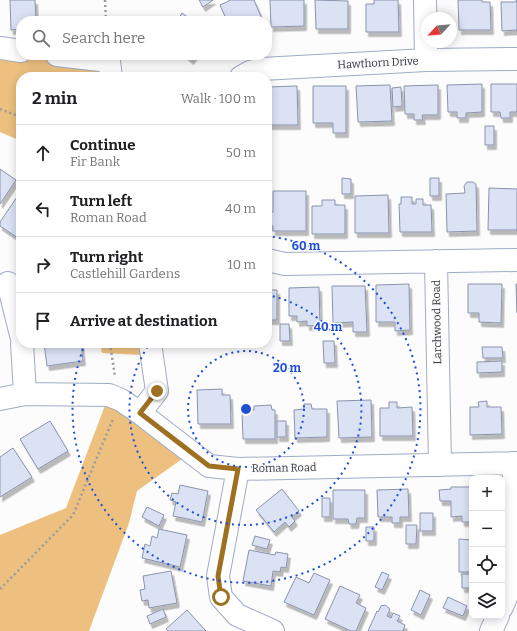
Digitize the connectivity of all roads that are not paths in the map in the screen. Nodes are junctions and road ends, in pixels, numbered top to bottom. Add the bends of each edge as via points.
1 (425, 0) edge
2 (0, 48) edge
3 (16, 50) edge
4 (517, 59) edge
5 (100, 60) edge
6 (426, 60) junction
7 (110, 72) edge
8 (250, 72) edge
9 (517, 260) edge
10 (272, 261) edge
11 (436, 261) junction
12 (8, 283) dead end
13 (16, 315) edge
14 (22, 348) edge
15 (151, 348) edge
16 (25, 394) junction
17 (0, 399) edge
18 (140, 413) junction
19 (516, 463) edge
20 (440, 465) junction
21 (238, 469) junction
22 (505, 600) edge
23 (497, 619) edge
24 (273, 631) edge
25 (491, 631) edge

1 - 6 street
2 - 3 street
4 - 6 street, Hawthorn Drive
5 - 7 street via 109,61
6 - 8 street, Hawthorn Drive via 262,69
9 - 11 street
10 - 11 street via 285,264
11 - 20 street, Larchwood Road
12 - 13 street
14 - 16 street
15 - 18 street via 157,391
16 - 17 street, Roman Road
16 - 18 street, Roman Road via 109,395
18 - 21 street, Roman Road via 209,466
19 - 20 street, Roman Road
19 - 22 street via 513,581
20 - 21 street, Roman Road
21 - 24 street via 218,576 221,597 237,615
23 - 25 street

